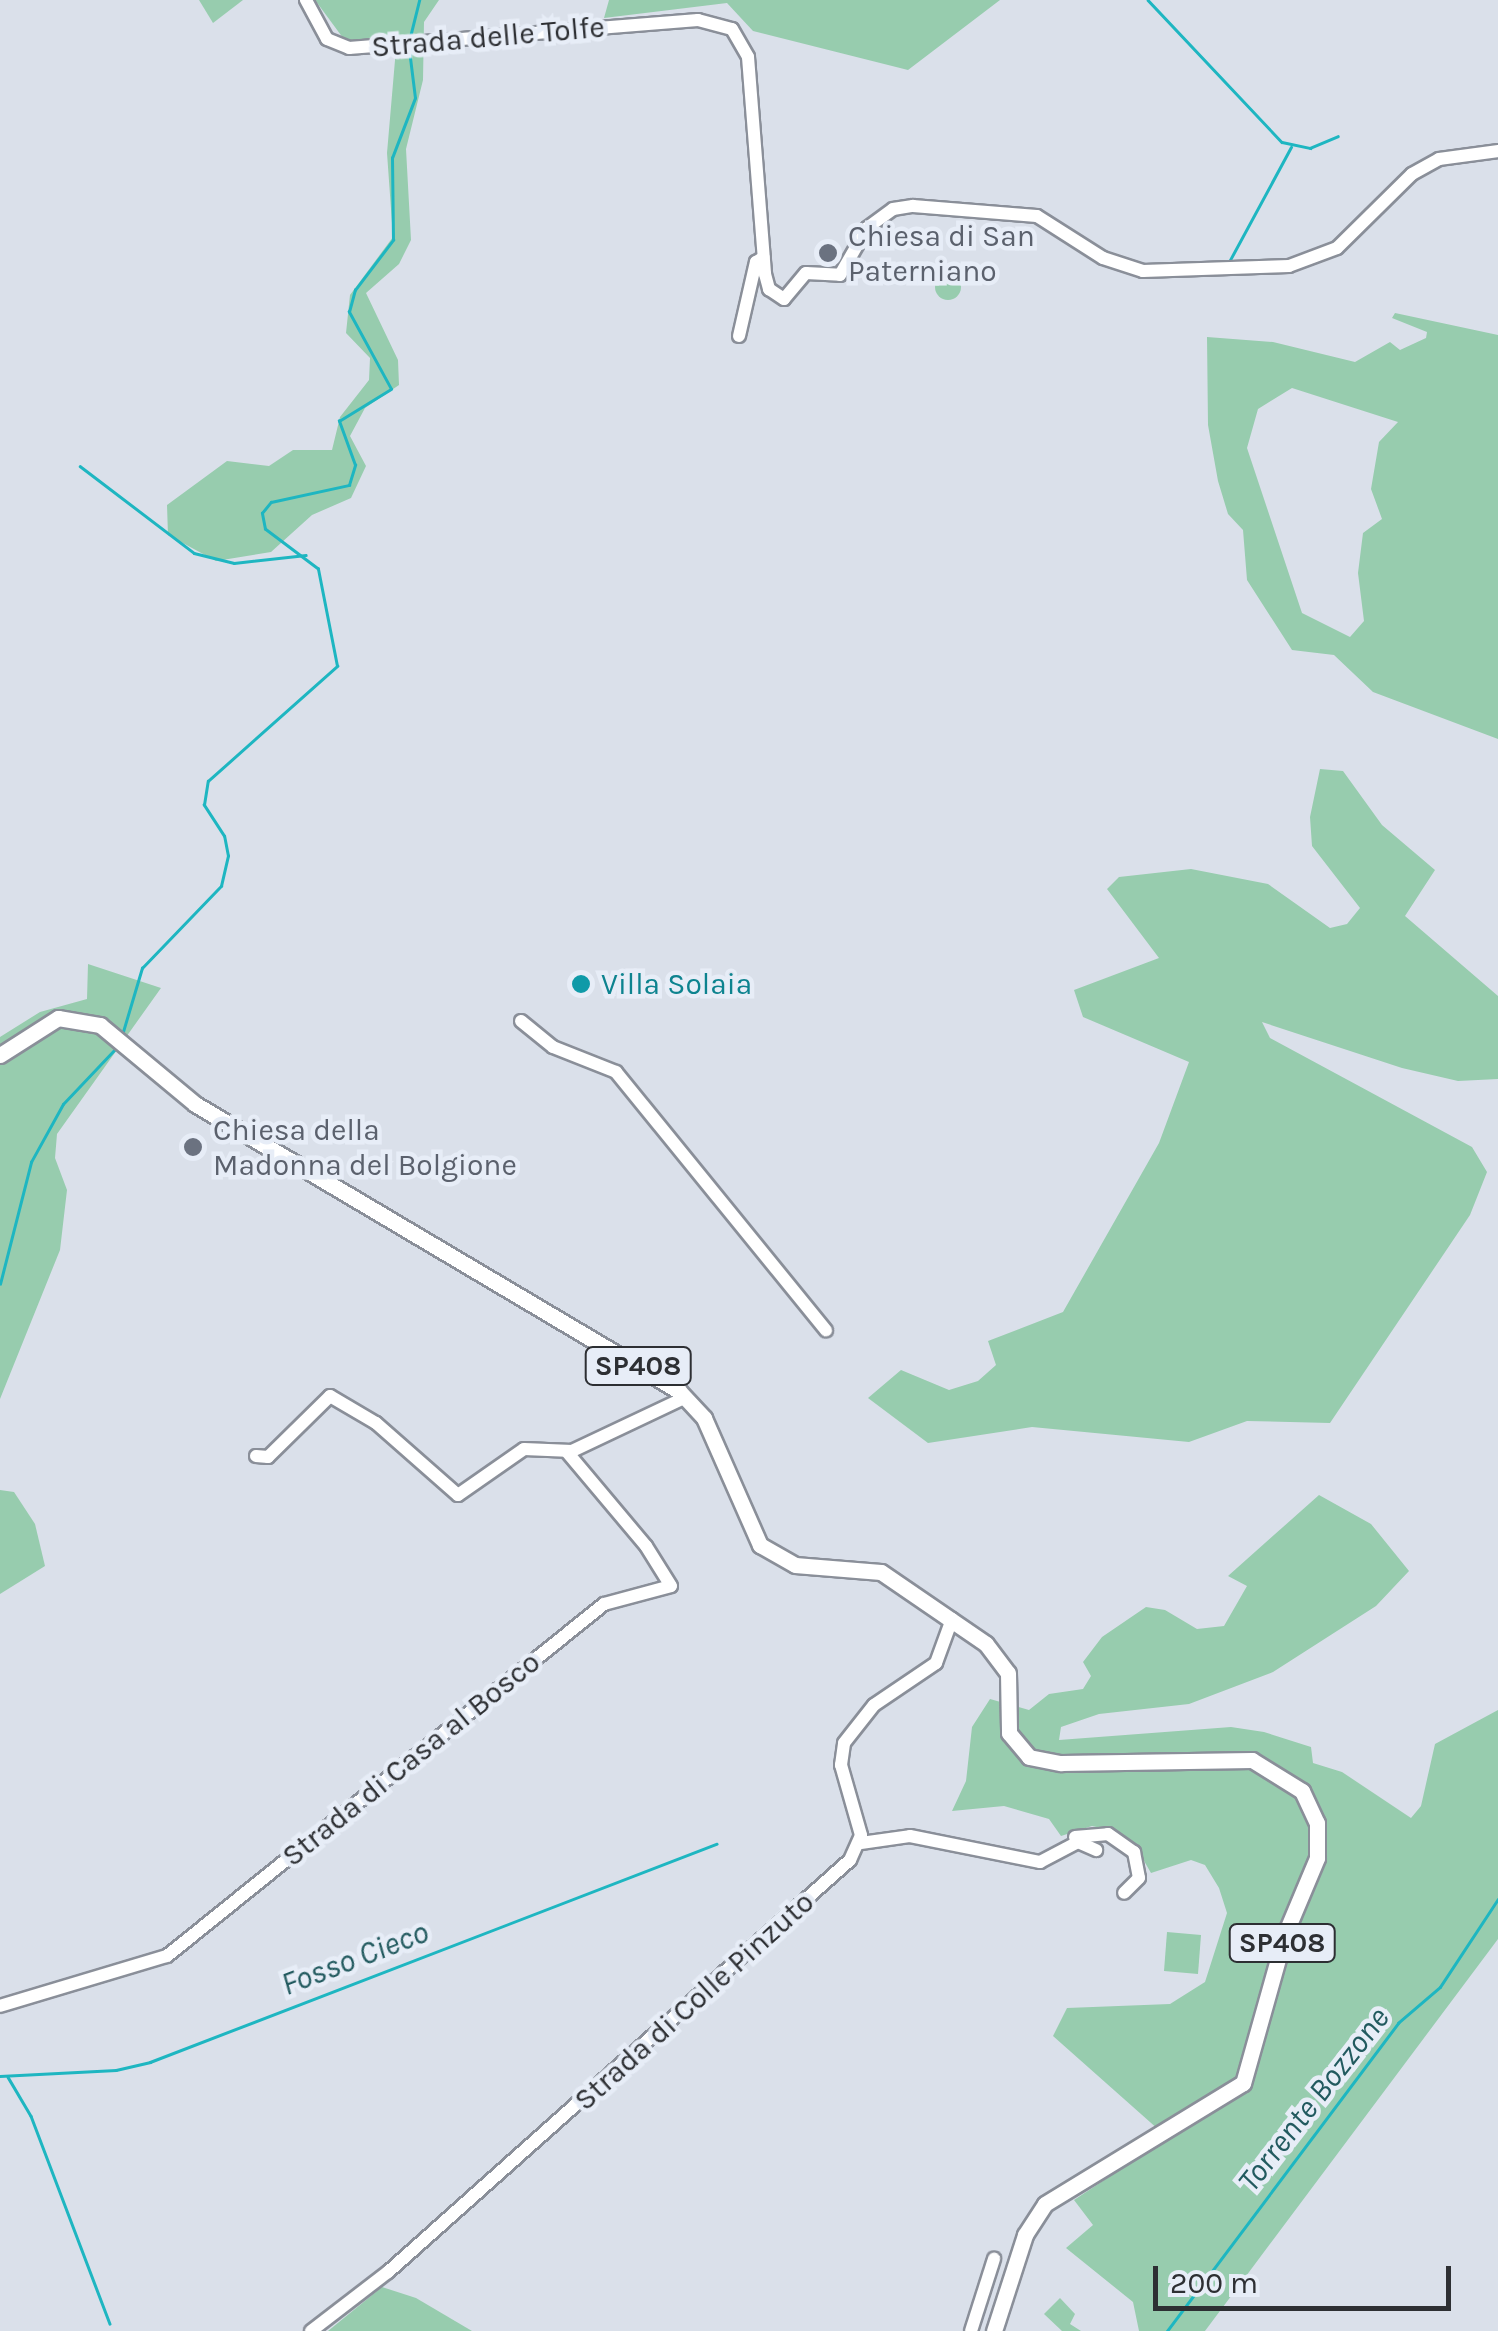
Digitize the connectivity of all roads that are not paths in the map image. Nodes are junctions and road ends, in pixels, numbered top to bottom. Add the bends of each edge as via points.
1 (306, 0) edge
2 (1498, 150) edge
3 (764, 257) junction
4 (740, 336) dead end
5 (520, 1021) dead end
6 (0, 1055) edge
7 (826, 1330) dead end
8 (686, 1396) junction
9 (567, 1452) junction
10 (256, 1456) dead end
11 (952, 1620) junction
12 (861, 1842) junction
13 (1096, 1850) dead end
14 (1058, 1853) junction
15 (1124, 1893) dead end
16 (0, 2006) edge
17 (994, 2259) dead end
18 (311, 2331) edge
19 (971, 2331) edge
20 (994, 2331) edge

1 - 3 street, Strada delle Tolfe via 335,44 392,46 698,20 732,29 748,57
2 - 3 street, Strada delle Tolfe via 1439,159 1412,174 1337,248 1288,266 1143,272 1103,258 1037,216 914,206 893,210 868,228 840,275 806,273 784,299 769,289
3 - 4 street via 756,262
5 - 7 street via 552,1046 616,1072
6 - 8 main road, SP408 via 50,1020 89,1021 147,1071
8 - 9 street
8 - 11 main road, SP408 via 706,1423 748,1528 768,1552 795,1565 877,1571
9 - 10 street via 524,1449 458,1495 376,1423 330,1396 268,1458
9 - 16 street, Strada di Casa al Bosco via 671,1586 604,1604 167,1956
11 - 12 street via 936,1663 874,1705 844,1742 841,1765
11 - 20 main road, SP408 via 1002,1660 1010,1682 1008,1730 1029,1756 1062,1763 1255,1760 1302,1792 1319,1836 1316,1863 1285,1934 1242,2082 1044,2204 1027,2230
12 - 14 street via 910,1836 1040,1862
12 - 18 street, Strada di Colle Pinzuto via 850,1860 679,2007 584,2100 359,2297
13 - 14 street via 1084,1841
14 - 15 street via 1085,1834 1122,1842 1140,1867 1137,1884
17 - 19 street

